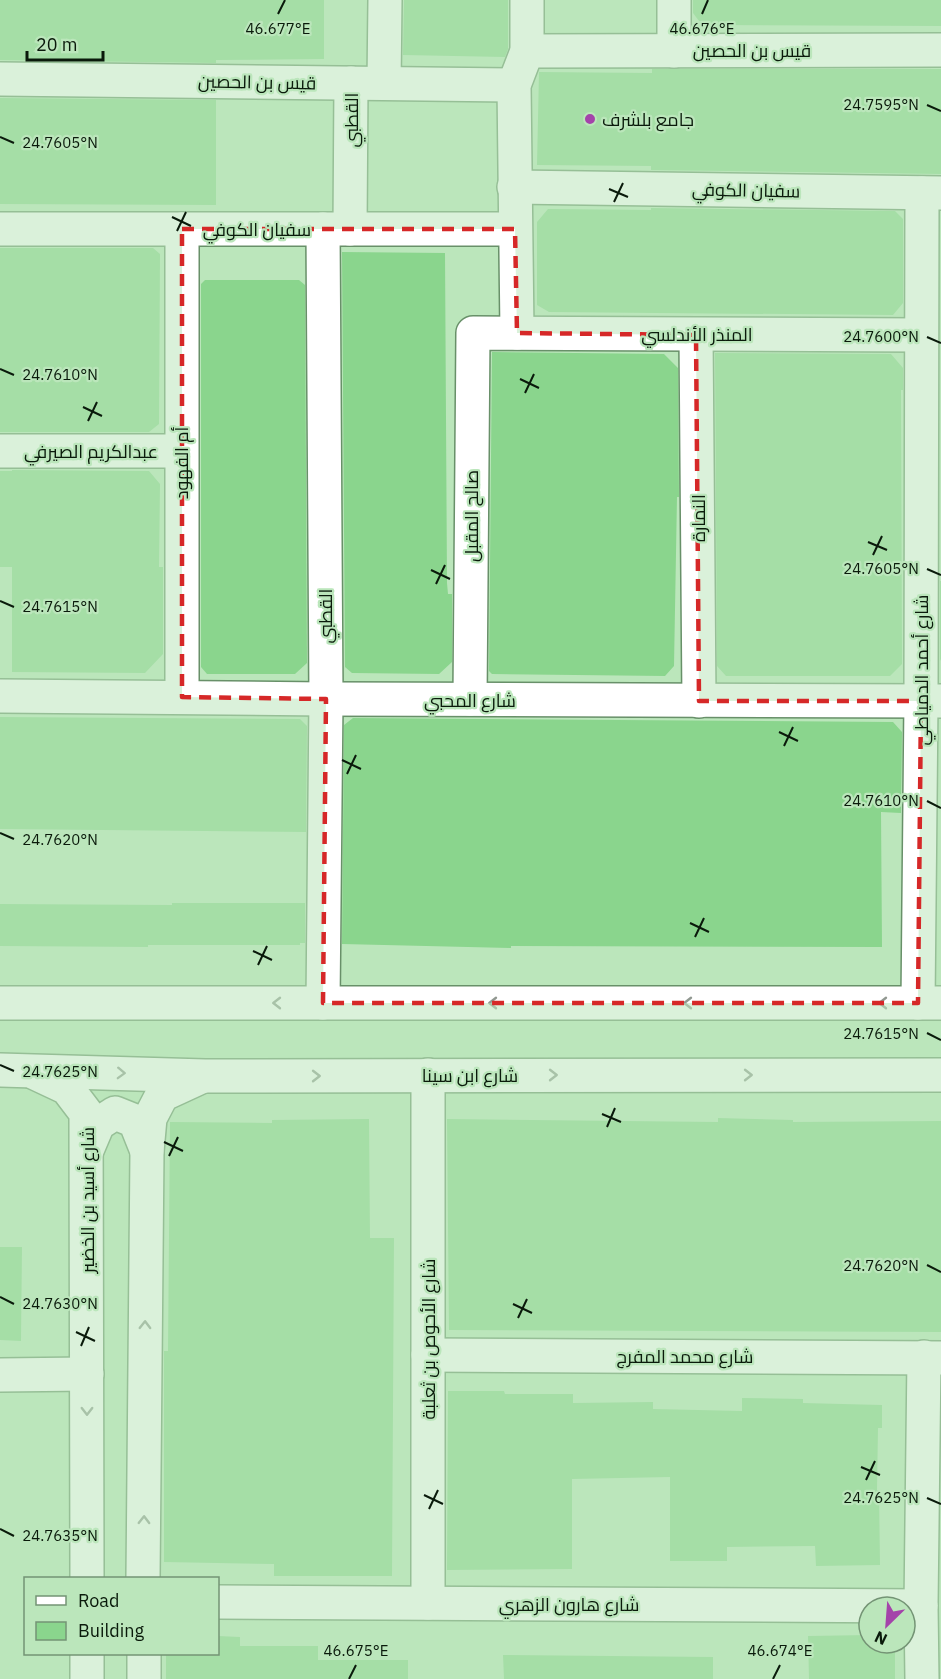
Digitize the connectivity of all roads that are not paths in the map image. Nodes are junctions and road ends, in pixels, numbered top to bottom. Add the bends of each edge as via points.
1 (385, 0) edge
2 (527, 0) edge
3 (674, 0) edge
4 (941, 50) edge
5 (527, 51) junction
6 (674, 51) junction
7 (0, 79) edge
8 (351, 82) junction
9 (384, 83) junction
10 (514, 85) junction
11 (514, 187) junction
12 (932, 193) edge
13 (0, 229) edge
14 (182, 229) junction
15 (337, 229) junction
16 (515, 229) junction
17 (473, 333) joint
18 (517, 333) junction
19 (696, 335) junction
20 (921, 335) junction
21 (0, 451) edge
22 (181, 452) junction
23 (0, 696) edge
24 (182, 697) junction
25 (326, 699) junction
26 (470, 699) junction
27 (699, 701) junction
28 (931, 701) edge
29 (0, 1003) edge
30 (323, 1003) junction
31 (929, 1003) edge
32 (14, 1070) edge
33 (428, 1075) junction
34 (941, 1075) edge
35 (205, 1076) junction
36 (87, 1150) junction
37 (147, 1151) junction
38 (428, 1355) junction
39 (932, 1358) edge
40 (87, 1374) junction
41 (0, 1375) edge
42 (87, 1577) edge
43 (143, 1577) edge
44 (219, 1602) edge
45 (428, 1603) junction
46 (921, 1606) junction
47 (87, 1655) edge
48 (144, 1655) edge
49 (87, 1679) edge
50 (144, 1679) edge
51 (922, 1679) edge

1 - 9 street, القطبي
2 - 5 street
3 - 6 street
4 - 6 street, قيس بن الحصين
5 - 6 street, قيس بن الحصين
5 - 10 street
7 - 8 street, قيس بن الحصين
8 - 9 street, قيس بن الحصين
8 - 15 street, القطبي
9 - 10 street, قيس بن الحصين
10 - 11 street
11 - 12 street, سفيان الكوفي
11 - 16 street
12 - 20 street, شارع أحمد الدمياطي
13 - 14 street, سفيان الكوفي
14 - 15 street, سفيان الكوفي
14 - 22 street, أم الفهود
15 - 16 street, سفيان الكوفي
15 - 25 street, القطبي
16 - 18 street
17 - 18 street, المنذر الأندلسي
17 - 26 street, صالح المقبل
18 - 19 street, المنذر الأندلسي
19 - 20 street, المنذر الأندلسي
19 - 27 street, النمارة
20 - 28 street, شارع أحمد الدمياطي
21 - 22 street, عبدالكريم الصيرفي
22 - 24 street, أم الفهود
23 - 24 street, شارع المحبي
24 - 25 street, شارع المحبي
25 - 26 street, شارع المحبي
25 - 30 street, القطبي
26 - 27 street, شارع المحبي
27 - 28 street, شارع المحبي
28 - 31 street, شارع أحمد الدمياطي
30 -> 29 street
31 -> 30 street
32 -> 35 street, شارع ابن سينا
32 - 36 street, شارع أسيد بن الخضير via 67,1088 86,1113
33 -> 34 street, شارع ابن سينا
35 -> 33 street, شارع ابن سينا
33 - 38 street, شارع الأحوص بن ثعلبة
35 - 37 street via 162,1095 150,1118
36 - 37 street via 98,1124 115,1113 135,1121
36 - 40 street, شارع أسيد بن الخضير
43 -> 37 street
38 - 39 street, شارع محمد المفرج
38 - 45 street, شارع الأحوص بن ثعلبة
39 - 46 street
40 - 41 street
40 -> 42 street, شارع أسيد بن الخضير
44 - 45 street, شارع هارون الزهري
45 - 46 street, شارع هارون الزهري
46 - 51 street
47 - 49 street
48 - 50 street

